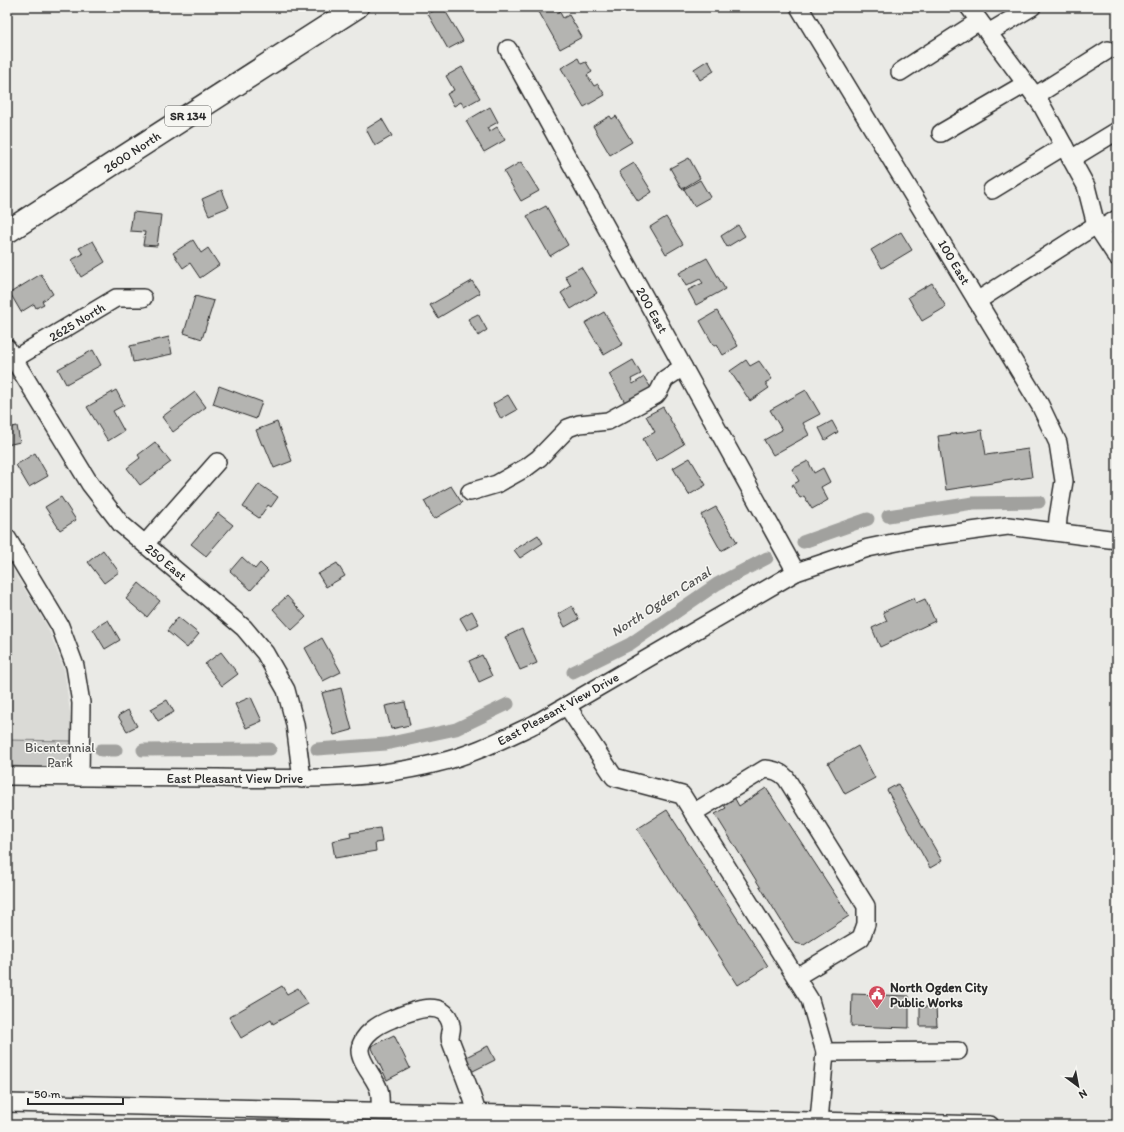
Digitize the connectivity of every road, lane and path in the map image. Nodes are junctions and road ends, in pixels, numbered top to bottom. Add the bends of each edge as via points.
1 (357, 7) edge
2 (799, 7) edge
3 (969, 7) edge
4 (1032, 7) edge
5 (983, 27) junction
6 (508, 48) dead end
7 (1108, 50) dead end
8 (900, 72) dead end
9 (1030, 90) junction
10 (1117, 131) edge
11 (941, 133) dead end
12 (1067, 152) junction
13 (992, 190) dead end
14 (1117, 219) edge
15 (1098, 227) junction
16 (7, 232) edge
17 (1117, 257) edge
18 (143, 298) dead end
19 (977, 301) junction
20 (12, 363) edge
21 (684, 367) junction
22 (217, 462) dead end
23 (470, 492) dead end
24 (1057, 532) junction
25 (7, 538) edge
26 (1117, 540) edge
27 (145, 544) junction
28 (796, 572) junction
29 (567, 706) junction
30 (7, 776) edge
31 (80, 777) junction
32 (302, 779) junction
33 (693, 813) junction
34 (796, 977) junction
35 (958, 1051) dead end
36 (825, 1052) junction
37 (7, 1103) edge
38 (380, 1111) junction
39 (477, 1114) junction
40 (819, 1121) junction
41 (990, 1125) edge

1 - 16 main road, 2600 North / SR 134
2 - 19 street, 100 East
3 - 5 street
4 - 5 street
5 - 8 street
5 - 9 street
6 - 21 street, 200 East
7 - 9 street
9 - 11 street
9 - 12 street
10 - 12 street
12 - 13 street
12 - 15 street via 1086,186
14 - 15 street
15 - 17 street
15 - 19 street
18 - 20 street, 2625 North via 116,298
19 - 24 street, 100 East via 1040,405 1058,443 1064,481
20 - 27 street, 250 East via 90,484 121,524
21 - 23 street via 665,379 656,395 608,421 579,424 568,428 534,462 497,484
21 - 28 street, 200 East
22 - 27 street
24 - 26 street, East Pleasant View Drive
24 - 28 street, East Pleasant View Drive via 1008,526 912,539 868,548
25 - 31 street via 60,626 75,666 81,703
27 - 32 street, 250 East via 244,628 265,653 286,690 295,724
28 - 29 street, East Pleasant View Drive
29 - 32 street, East Pleasant View Drive via 501,741 437,764 369,776
29 - 33 street via 614,776 682,795
30 - 31 street, East Pleasant View Drive
31 - 32 street, East Pleasant View Drive
33 - 34 street
33 - 34 street via 765,769 781,772 786,778 866,906 866,924 861,938
34 - 36 street via 810,1000
35 - 36 street
36 - 40 street
37 - 38 street
38 - 39 street
38 - 39 street via 379,1090 360,1057 362,1042 383,1023 403,1014 432,1008 444,1012 450,1020 450,1040 468,1082
39 - 40 street
40 - 41 street

